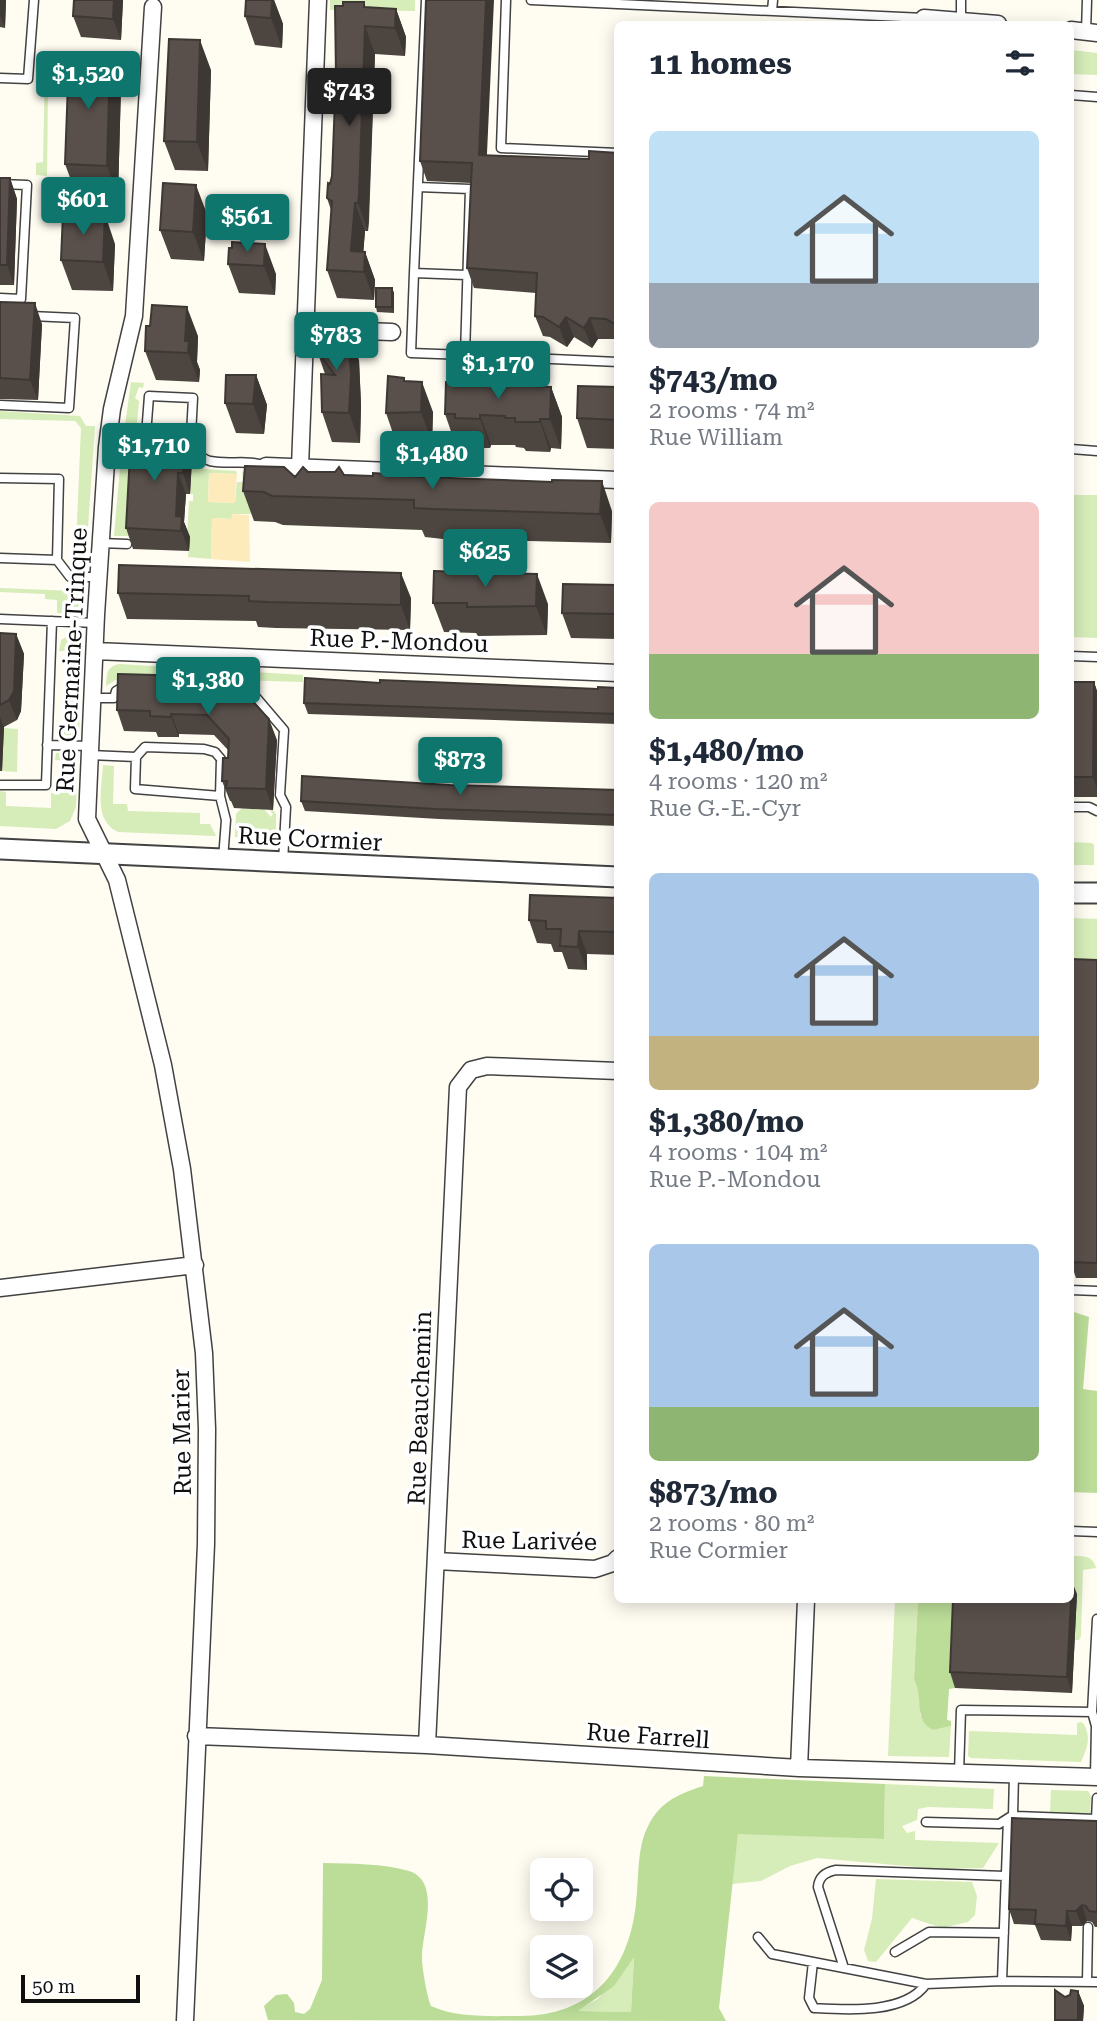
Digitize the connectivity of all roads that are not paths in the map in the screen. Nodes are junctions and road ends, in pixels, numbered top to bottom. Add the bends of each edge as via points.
1 (34, 0) edge
2 (318, 0) edge
3 (426, 0) edge
4 (506, 0) edge
5 (531, 0) edge
6 (773, 0) edge
7 (961, 0) edge
8 (1087, 0) edge
9 (692, 4) edge
10 (153, 6) dead end
11 (772, 12) junction
12 (924, 18) joint
13 (961, 21) joint
14 (1085, 32) edge
15 (0, 78) edge
16 (1074, 95) edge
17 (1097, 97) edge
18 (614, 153) edge
19 (0, 184) edge
20 (418, 187) junction
21 (414, 273) junction
22 (466, 275) junction
23 (0, 298) edge
24 (23, 316) edge
25 (305, 329) junction
26 (392, 332) dead end
27 (465, 355) junction
28 (614, 362) edge
29 (0, 405) edge
30 (107, 446) junction
31 (1074, 449) edge
32 (1097, 451) edge
33 (266, 466) joint
34 (300, 467) junction
35 (0, 478) edge
36 (614, 480) edge
37 (100, 543) junction
38 (127, 544) edge
39 (0, 558) edge
40 (57, 560) junction
41 (98, 576) junction
42 (0, 619) edge
43 (52, 621) junction
44 (96, 623) junction
45 (95, 651) junction
46 (1074, 656) edge
47 (1097, 657) edge
48 (614, 673) edge
49 (131, 685) edge
50 (223, 688) edge
51 (93, 698) junction
52 (47, 745) junction
53 (90, 750) junction
54 (136, 757) junction
55 (0, 785) edge
56 (220, 796) junction
57 (1074, 807) edge
58 (1097, 811) edge
59 (0, 849) edge
60 (104, 853) junction
61 (223, 859) junction
62 (283, 862) junction
63 (614, 877) edge
64 (1074, 893) edge
65 (1097, 893) edge
66 (614, 1071) edge
67 (195, 1265) junction
68 (0, 1288) edge
69 (1074, 1290) edge
70 (1097, 1291) edge
71 (1074, 1531) edge
72 (1097, 1532) edge
73 (436, 1561) junction
74 (614, 1562) edge
75 (806, 1603) edge
76 (1097, 1619) edge
77 (1092, 1712) junction
78 (196, 1736) junction
79 (428, 1745) junction
80 (799, 1768) junction
81 (959, 1773) junction
82 (1014, 1774) junction
83 (1096, 1777) edge
84 (1097, 1798) edge
85 (1010, 1817) junction
86 (926, 1822) dead end
87 (1005, 1876) junction
88 (1088, 1927) dead end
89 (1004, 1933) junction
90 (758, 1937) dead end
91 (895, 1952) dead end
92 (813, 1962) junction
93 (844, 1968) junction
94 (1002, 1981) junction
95 (1071, 1982) junction
96 (1087, 1982) junction
97 (1097, 1982) edge
98 (926, 1983) junction
99 (1071, 1994) edge
100 (185, 2021) edge

1 - 15 lane via 28,79
2 - 25 street
3 - 20 lane
4 - 18 lane via 501,148
5 - 9 lane
6 - 11 lane
7 - 13 lane
8 - 14 lane
9 - 11 lane
10 - 30 street, Rue Germaine-Trinque via 134,316 111,409
11 - 12 lane
12 - 13 street
16 - 17 lane
19 - 23 lane via 27,186 21,299
20 - 21 lane
20 - 22 lane via 470,189
21 - 22 lane
21 - 27 lane via 411,353
22 - 27 lane
24 - 29 lane via 75,318 69,408
25 - 26 street
25 - 34 street
27 - 28 lane
30 - 33 lane via 145,448 149,396 193,398 190,453 208,461
30 - 37 street, Rue Germaine-Trinque
31 - 32 lane
33 - 34 street
34 - 36 street
35 - 40 lane via 59,479
37 - 38 lane
37 - 41 street, Rue Germaine-Trinque
39 - 40 lane
40 - 41 lane via 70,577
41 - 44 street, Rue Germaine-Trinque
42 - 43 lane
43 - 44 lane
43 - 52 lane
44 - 45 street, Rue Germaine-Trinque
45 - 48 street, Rue P.-Mondou
45 - 51 street, Rue Germaine-Trinque
46 - 47 lane
49 - 51 lane via 119,689 114,698
50 - 62 lane via 249,690 284,730 280,795 286,807
51 - 53 street, Rue Germaine-Trinque
52 - 53 lane
52 - 55 lane via 46,785
53 - 54 lane
53 - 60 street, Rue Germaine-Trinque via 87,823
54 - 56 lane via 135,789
54 - 56 lane via 145,747 210,750 221,760
56 - 61 lane via 226,820
57 - 58 lane
59 - 60 street, Rue Cormier
60 - 61 street, Rue Cormier
60 - 67 street, Rue Marier via 117,880 161,1055
61 - 62 street, Rue Cormier
62 - 63 street, Rue Cormier
64 - 65 street
66 - 73 street, Rue Beauchemin via 487,1066 465,1075 456,1095
67 - 68 street
67 - 78 street, Rue Marier via 204,1353 207,1477
69 - 70 lane
71 - 72 lane
73 - 74 street, Rue Larivée via 596,1569
73 - 79 street, Rue Beauchemin
75 - 80 street
76 - 77 lane
77 - 81 lane via 961,1710
77 - 83 lane
78 - 79 street, Rue Farrell
78 - 100 street, Rue Marier
79 - 80 street, Rue Farrell
80 - 81 street, Rue Farrell
81 - 82 street, Rue Farrell
82 - 83 street, Rue Farrell
82 - 85 lane
84 - 85 lane via 1096,1819
85 - 86 lane via 999,1824
85 - 87 lane
87 - 89 lane
87 - 93 lane via 836,1870 825,1874 818,1887
88 - 96 lane
89 - 91 lane via 929,1932
89 - 94 lane
90 - 92 lane via 772,1954
92 - 93 lane
92 - 98 lane via 808,1998 814,2008 857,2010 900,2002 920,1992
93 - 98 lane
94 - 95 lane
94 - 98 lane
95 - 96 lane
95 - 99 lane
96 - 97 lane

